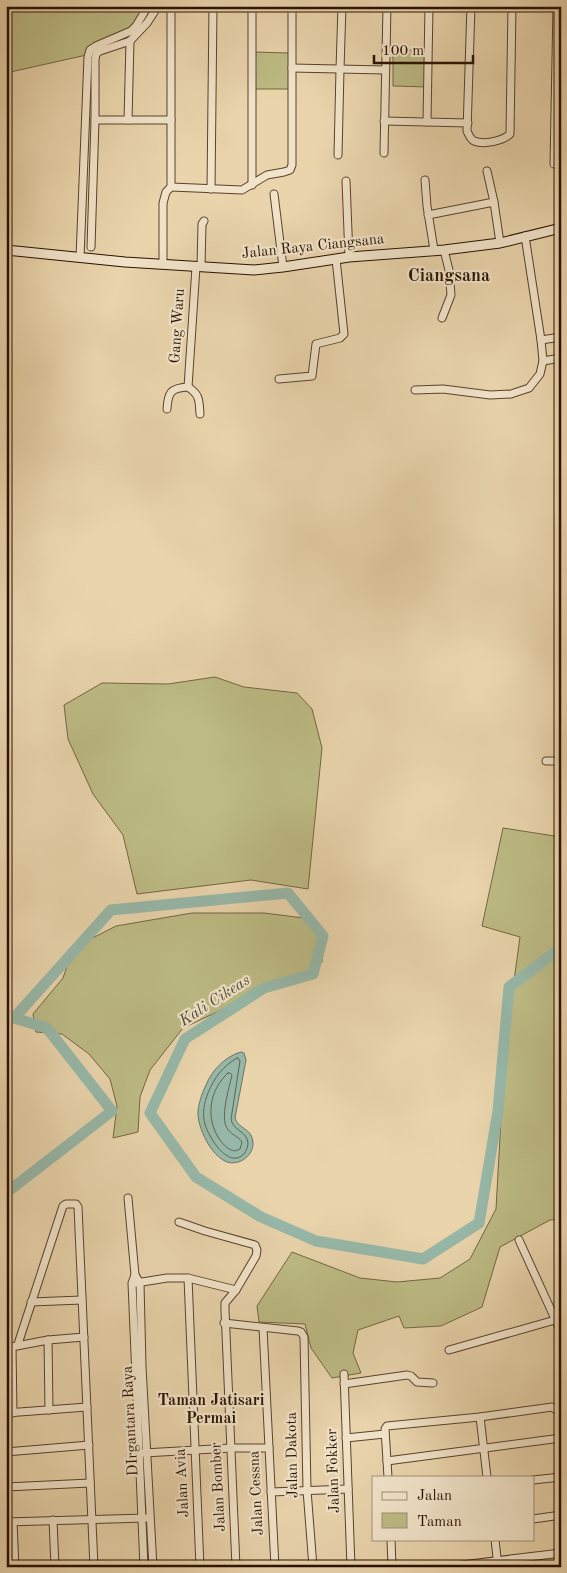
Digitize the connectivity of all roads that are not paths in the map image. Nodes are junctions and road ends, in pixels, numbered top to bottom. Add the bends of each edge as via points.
1 (148, 6) edge
2 (158, 6) edge
3 (171, 6) edge
4 (213, 6) edge
5 (252, 6) edge
6 (292, 6) edge
7 (342, 6) edge
8 (387, 6) edge
9 (429, 6) edge
10 (470, 6) edge
11 (512, 6) edge
12 (557, 6) edge
13 (130, 41) junction
14 (558, 66) edge
15 (292, 68) junction
16 (340, 69) junction
17 (385, 70) junction
18 (95, 120) junction
19 (128, 120) junction
20 (171, 120) junction
21 (384, 122) junction
22 (427, 122) junction
23 (468, 123) junction
24 (384, 153) dead end
25 (338, 155) dead end
26 (554, 164) dead end
27 (487, 171) dead end
28 (425, 180) dead end
29 (346, 181) dead end
30 (252, 185) junction
31 (171, 187) junction
32 (212, 190) junction
33 (274, 194) dead end
34 (494, 202) junction
35 (428, 215) junction
36 (204, 221) dead end
37 (561, 228) edge
38 (525, 236) junction
39 (500, 243) junction
40 (91, 247) dead end
41 (6, 250) edge
42 (434, 250) junction
43 (444, 250) junction
44 (349, 257) junction
45 (80, 258) junction
46 (164, 259) dead end
47 (336, 259) junction
48 (198, 267) junction
49 (283, 267) junction
50 (442, 318) dead end
51 (561, 337) edge
52 (541, 340) junction
53 (561, 358) edge
54 (543, 361) junction
55 (279, 379) dead end
56 (188, 387) junction
57 (415, 390) dead end
58 (167, 409) dead end
59 (200, 414) dead end
60 (546, 760) dead end
61 (561, 761) edge
62 (128, 1198) dead end
63 (179, 1222) dead end
64 (519, 1240) dead end
65 (188, 1278) junction
66 (136, 1283) junction
67 (236, 1290) junction
68 (82, 1300) junction
69 (31, 1302) junction
70 (555, 1320) junction
71 (224, 1323) junction
72 (263, 1328) junction
73 (561, 1332) edge
74 (84, 1337) junction
75 (48, 1340) junction
76 (12, 1347) edge
77 (449, 1350) dead end
78 (139, 1367) junction
79 (344, 1374) dead end
80 (433, 1383) dead end
81 (344, 1384) junction
82 (87, 1407) junction
83 (49, 1410) junction
84 (10, 1413) edge
85 (559, 1414) edge
86 (480, 1417) junction
87 (385, 1432) junction
88 (346, 1438) junction
89 (561, 1438) edge
90 (89, 1445) junction
91 (231, 1448) junction
92 (269, 1448) junction
93 (483, 1448) junction
94 (195, 1450) junction
95 (6, 1452) edge
96 (147, 1453) junction
97 (139, 1454) junction
98 (387, 1462) junction
99 (388, 1476) edge
100 (487, 1476) edge
101 (561, 1477) edge
102 (534, 1480) edge
103 (90, 1483) junction
104 (6, 1487) edge
105 (348, 1489) junction
106 (307, 1490) junction
107 (271, 1492) junction
108 (561, 1515) edge
109 (141, 1518) junction
110 (150, 1518) junction
111 (534, 1519) edge
112 (53, 1520) junction
113 (92, 1520) junction
114 (10, 1522) edge
115 (391, 1540) edge
116 (495, 1540) edge
117 (561, 1553) edge
118 (498, 1564) edge
119 (144, 1566) edge
120 (153, 1566) edge
121 (15, 1567) edge
122 (55, 1567) edge
123 (94, 1567) edge
124 (200, 1567) edge
125 (236, 1567) edge
126 (275, 1567) edge
127 (313, 1567) edge
128 (351, 1567) edge
129 (392, 1567) edge
130 (445, 1567) edge

1 - 45 street via 131,31 96,46 88,57
2 - 13 street
3 - 20 street
4 - 32 street
5 - 30 street
6 - 15 street
7 - 16 street
8 - 17 street
9 - 22 street
10 - 23 street
11 - 23 street via 510,134 489,142 474,141 470,138
12 - 14 street
13 - 18 street via 96,54
13 - 19 street
14 - 26 street
15 - 16 street
15 - 30 street via 292,165 290,170 267,175
16 - 17 street
16 - 25 street
17 - 21 street
18 - 19 street
18 - 40 street
19 - 20 street
20 - 31 street
21 - 22 street
21 - 24 street
22 - 23 street
27 - 34 street
28 - 35 street
29 - 44 street
30 - 32 street via 242,190
31 - 32 street
31 - 46 street via 162,207
33 - 49 street
34 - 35 street
34 - 39 street
35 - 42 street
36 - 48 street, Gang Waru
37 - 38 main road, Jalan Raya Ciangsana
38 - 39 main road, Jalan Raya Ciangsana
38 - 52 street
39 - 43 main road, Jalan Raya Ciangsana
41 - 45 main road, Jalan Raya Ciangsana
42 - 43 main road, Jalan Raya Ciangsana
42 - 44 main road, Jalan Raya Ciangsana
43 - 50 street via 451,294
44 - 47 main road, Jalan Raya Ciangsana
45 - 48 main road, Jalan Raya Ciangsana
47 - 49 main road, Jalan Raya Ciangsana
47 - 55 street via 344,334 316,344 312,376
48 - 49 main road, Jalan Raya Ciangsana via 254,270
48 - 56 street, Gang Waru
51 - 52 street
52 - 54 street
53 - 54 street
54 - 57 street via 540,374 529,388 511,394
56 - 58 street via 172,390 168,395
56 - 59 street via 198,396
60 - 61 street
62 - 66 street, DIrgantara Raya
63 - 67 street, Jalan Bomber via 255,1245 257,1254
64 - 70 street
65 - 66 street
65 - 67 street
65 - 94 street, Jalan Avia
66 - 78 street, DIrgantara Raya
67 - 71 street, Jalan Bomber via 226,1303
68 - 69 street
68 - 69 street via 78,1207 66,1204
68 - 74 street
69 - 76 street
70 - 73 street
70 - 77 street
71 - 72 street
71 - 91 street, Jalan Bomber
72 - 92 street, Jalan Cessna
72 - 106 street, Jalan Dakota via 301,1332 305,1342
74 - 75 street
74 - 82 street
75 - 76 street
75 - 83 street
76 - 84 street
78 - 96 street, DIrgantara Raya
78 - 97 street, DIrgantara Raya
79 - 81 street, Jalan Fokker
80 - 81 street via 417,1382 407,1374
81 - 88 street, Jalan Fokker
82 - 83 street
82 - 90 street
83 - 84 street
85 - 86 street via 552,1407
86 - 87 street via 387,1426
86 - 93 street
87 - 88 street
87 - 98 street
88 - 105 street, Jalan Fokker
89 - 93 street
90 - 95 street
90 - 103 street
91 - 92 street
91 - 94 street
91 - 125 street, Jalan Bomber
92 - 107 street, Jalan Cessna
93 - 98 street
93 - 100 street
94 - 96 street
94 - 124 street, Jalan Avia
96 - 97 street
96 - 110 street, DIrgantara Raya
97 - 109 street, DIrgantara Raya
98 - 99 street
101 - 102 street
103 - 104 street
103 - 113 street
105 - 106 street
105 - 128 street, Jalan Fokker
106 - 107 street
106 - 127 street, Jalan Dakota
107 - 126 street, Jalan Cessna
108 - 111 street
109 - 110 street
109 - 113 street
109 - 119 street, DIrgantara Raya
110 - 120 street, DIrgantara Raya
112 - 113 street
112 - 114 street
112 - 122 street
113 - 123 street
114 - 121 street
115 - 129 street
116 - 118 street
117 - 118 street
118 - 130 street
119 - 120 street

